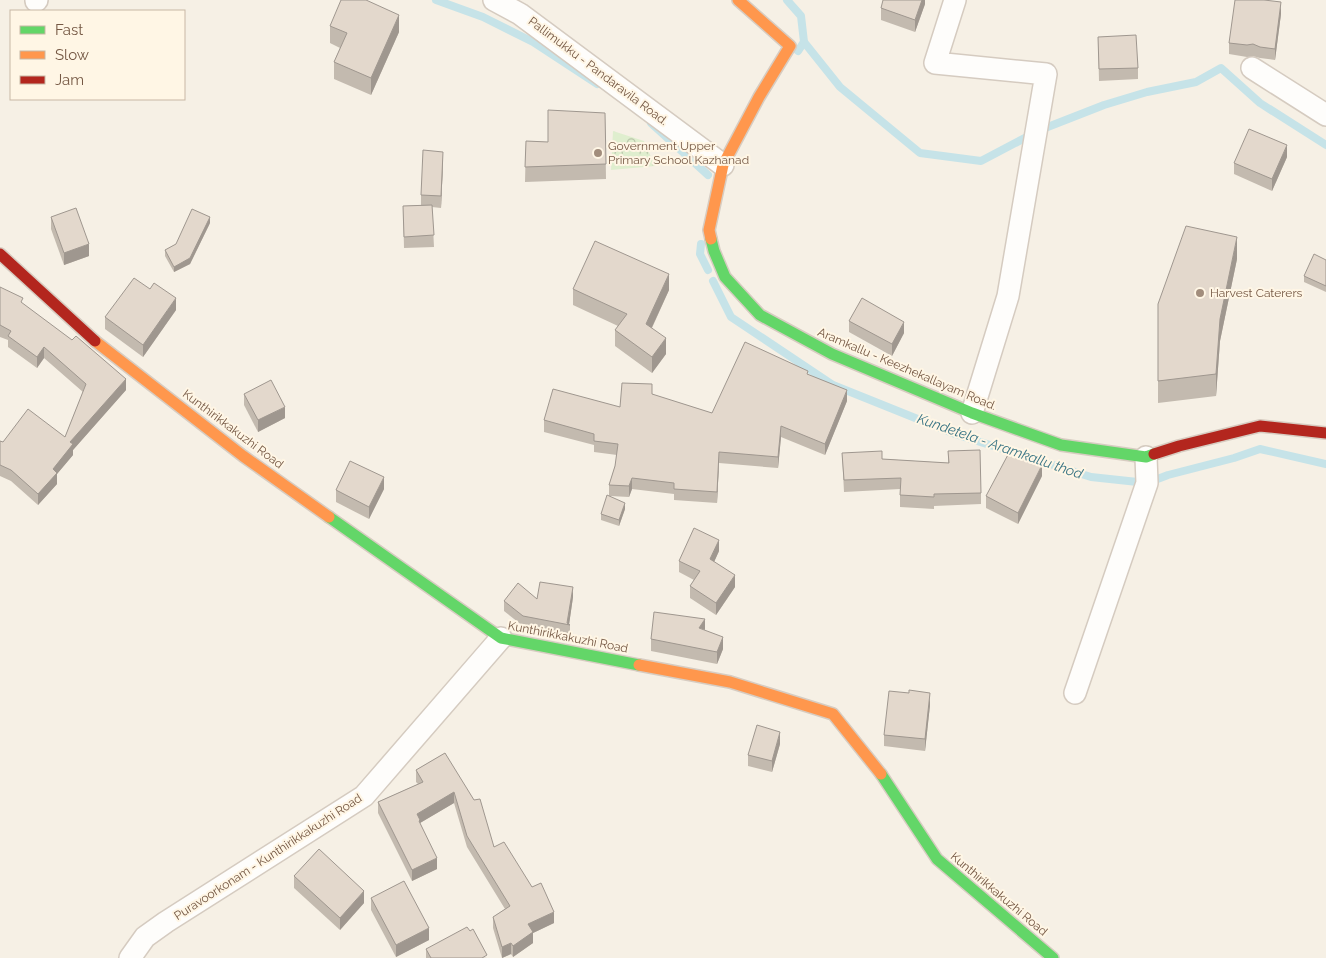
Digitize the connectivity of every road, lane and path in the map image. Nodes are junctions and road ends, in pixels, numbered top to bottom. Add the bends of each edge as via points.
1 (494, 0) edge
2 (738, 0) edge
3 (955, 0) edge
4 (1252, 68) dead end
5 (1326, 115) edge
6 (723, 166) junction
7 (0, 254) edge
8 (972, 414) junction
9 (1326, 433) edge
10 (1146, 457) junction
11 (501, 638) junction
12 (1075, 694) dead end
13 (130, 958) edge
14 (1053, 958) edge

1 - 6 street, Pallimukku - Pandaravila Road. via 520,14
2 - 6 street, Aramkallu - Keezhekallayam Road. via 790,46
3 - 8 street via 935,63 1046,74 1008,296
4 - 5 street
6 - 8 street, Aramkallu - Keezhekallayam Road. via 709,230 714,251 725,277 760,315 832,354
7 - 11 street, Kunthirikkakuzhi Road via 84,332 243,456
8 - 10 street, Aramkallu - Keezhekallayam Road. via 1061,445
9 - 10 street, Aramkallu - Keezhekallayam Road. via 1260,426
10 - 12 street via 1147,483
11 - 13 street, Puravoorkonam - Kunthirikkakuzhi Road via 364,796 166,922 145,938
11 - 14 street, Kunthirikkakuzhi Road via 730,682 833,714 880,772 937,859

